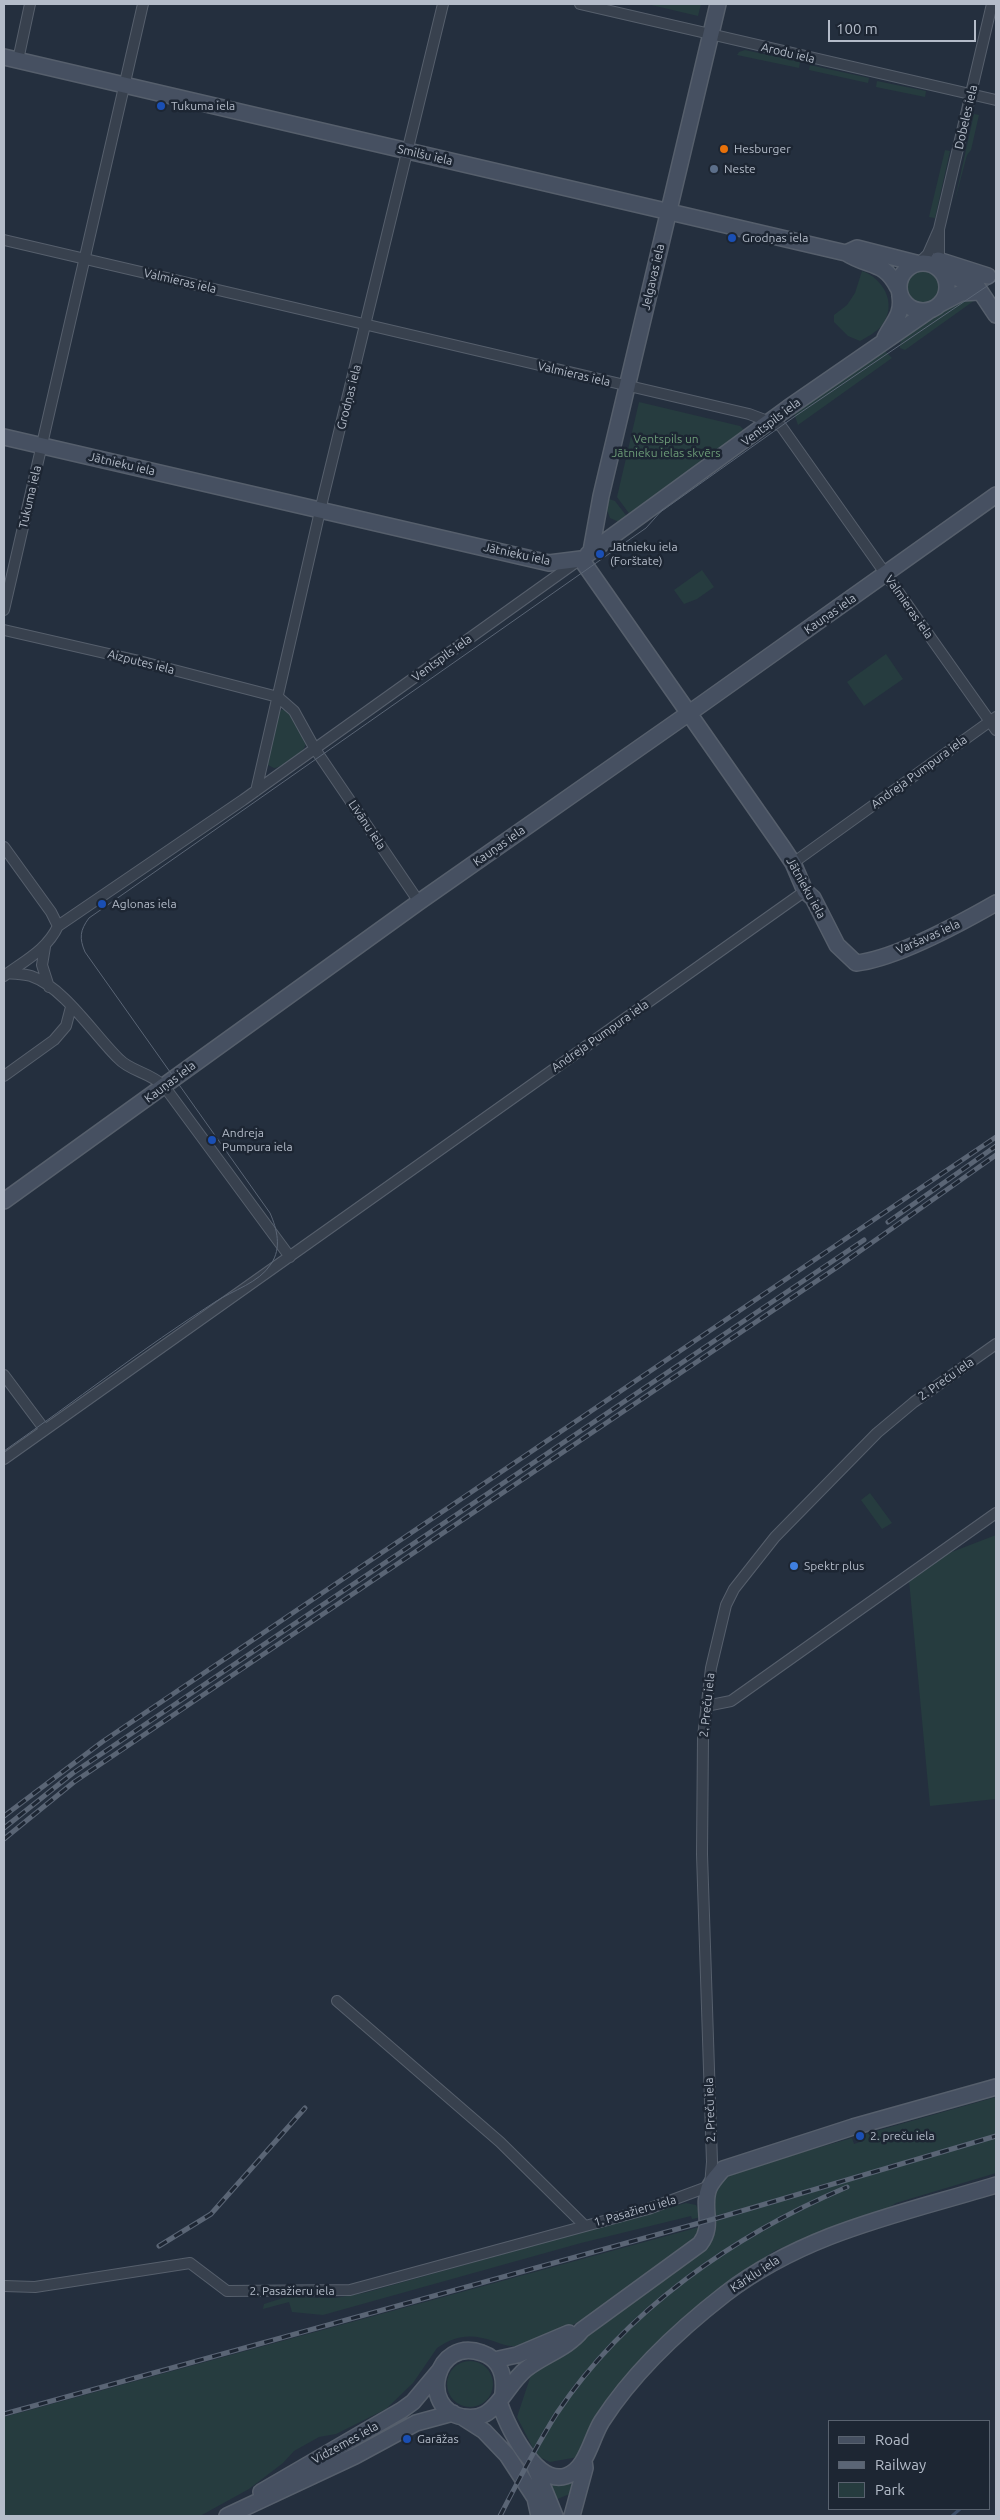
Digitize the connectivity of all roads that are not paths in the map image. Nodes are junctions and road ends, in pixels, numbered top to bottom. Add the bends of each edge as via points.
1 (30, 4) edge
2 (143, 4) edge
3 (443, 4) edge
4 (580, 4) edge
5 (718, 4) edge
6 (992, 4) edge
7 (710, 34) junction
8 (11, 58) edge
9 (124, 85) junction
10 (970, 95) junction
11 (996, 100) edge
12 (408, 151) junction
13 (668, 212) junction
14 (939, 229) junction
15 (4, 240) edge
16 (846, 253) junction
17 (85, 259) junction
18 (918, 263) junction
19 (940, 268) junction
20 (985, 280) edge
21 (899, 292) junction
22 (935, 307) junction
23 (996, 315) edge
24 (366, 325) junction
25 (883, 341) junction
26 (628, 386) junction
27 (771, 422) junction
28 (4, 437) edge
29 (41, 446) junction
30 (996, 495) edge
31 (321, 510) junction
32 (586, 555) junction
33 (886, 574) junction
34 (4, 610) edge
35 (4, 630) edge
36 (278, 697) junction
37 (689, 713) junction
38 (993, 719) edge
39 (996, 730) edge
40 (315, 749) junction
41 (256, 790) junction
42 (4, 847) edge
43 (793, 863) junction
44 (805, 891) junction
45 (419, 902) junction
46 (996, 902) edge
47 (58, 926) junction
48 (45, 947) junction
49 (856, 963) joint
50 (6, 974) edge
51 (50, 987) junction
52 (72, 1007) junction
53 (4, 1076) edge
54 (164, 1086) junction
55 (4, 1201) edge
56 (290, 1256) junction
57 (996, 1344) edge
58 (4, 1375) edge
59 (44, 1430) junction
60 (4, 1459) edge
61 (996, 1513) edge
62 (706, 1706) junction
63 (337, 2001) dead end
64 (996, 2087) edge
65 (996, 2185) edge
66 (710, 2186) junction
67 (584, 2225) junction
68 (4, 2286) edge
69 (582, 2330) junction
70 (494, 2360) junction
71 (439, 2370) junction
72 (501, 2397) junction
73 (457, 2415) junction
74 (584, 2461) junction
75 (535, 2467) junction
76 (578, 2495) junction
77 (535, 2498) junction
78 (243, 2508) junction
79 (553, 2511) edge
80 (227, 2516) edge
81 (539, 2516) edge
82 (572, 2516) edge

1 - 8 street
2 - 9 street, Tukuma iela
3 - 12 street, Grodņas iela
4 - 7 street, Arodu iela
5 - 7 street, Jelgavas iela
6 - 10 street, Dobeles iela
7 - 10 street, Arodu iela
7 - 13 street, Jelgavas iela
8 - 9 street, Smilšu iela
9 - 12 street, Smilšu iela
9 - 17 street, Tukuma iela
10 - 11 street, Arodu iela
10 - 14 street, Dobeles iela
12 - 13 street, Smilšu iela
12 - 24 street, Grodņas iela
13 - 16 street, Smilšu iela
13 - 26 street, Jelgavas iela
14 - 18 street via 928,254
14 - 19 street
15 - 17 street, Valmieras iela
16 - 18 street, Smilšu iela via 857,248
16 - 21 street, Smilšu iela via 890,272
17 - 24 street, Valmieras iela
17 - 29 street, Tukuma iela
18 - 19 street
18 - 21 street via 903,273
19 - 20 street
19 - 22 street via 947,289
20 - 22 street
20 - 23 street
21 - 22 street via 909,307 916,310
21 - 25 street, Ventspils iela via 902,307 899,317
22 - 25 street, Ventspils iela via 893,338
24 - 26 street, Valmieras iela
24 - 31 street, Grodņas iela
25 - 27 street, Ventspils iela
26 - 27 street, Valmieras iela
26 - 32 street, Jelgavas iela
27 - 32 street, Ventspils iela
27 - 33 street, Valmieras iela via 781,426 788,435
28 - 29 street, Jātnieku iela
29 - 31 street, Jātnieku iela
29 - 34 street, Tukuma iela
30 - 33 street, Kauņas iela
31 - 32 street, Jātnieku iela via 549,563
31 - 36 street, Grodņas iela
32 - 37 street, Jātnieku iela
32 - 40 street, Ventspils iela
33 - 37 street, Kauņas iela
33 - 38 street, Valmieras iela
35 - 36 street, Aizputes iela
36 - 40 street, Līvānu iela via 294,711
36 - 41 street, Grodņas iela
37 - 43 street, Jātnieku iela
37 - 45 street, Kauņas iela
38 - 39 street, Valmieras iela
38 - 43 street, Andreja Pumpura iela
40 - 41 street, Ventspils iela
40 - 45 street, Līvānu iela
41 - 47 street, Ventspils iela
42 - 47 street via 52,912
43 - 44 street, Jātnieku iela
44 - 49 street, Jātnieku iela via 813,898 837,945
44 - 56 street, Andreja Pumpura iela
45 - 54 street, Kauņas iela
46 - 49 street, Varšavas iela via 959,924 872,961
47 - 48 street, Ventspils iela
48 - 50 street, Ventspils iela
48 - 51 street via 42,964
50 - 51 street via 31,976
51 - 52 street
52 - 53 street via 66,1026 54,1040
52 - 54 street via 119,1060 130,1068 153,1076
54 - 55 street, Kauņas iela
54 - 56 street
56 - 59 street, Andreja Pumpura iela
57 - 62 street, 2. Preču iela via 914,1402 877,1433 775,1537 734,1589 726,1605
58 - 59 street
59 - 60 street, Andreja Pumpura iela
61 - 62 street via 731,1701
62 - 66 street, 2. Preču iela via 702,1854 712,2162
63 - 67 street, 1. Pasažieru iela via 500,2142
64 - 66 street via 741,2161 723,2168
65 - 74 street, Kārklu iela via 866,2223 780,2257 753,2274 724,2295 654,2359 602,2420
66 - 67 street, 1. Pasažieru iela via 648,2209
66 - 69 street, Vidzemes iela via 708,2230 700,2244
67 - 68 street, 2. Pasažieru iela via 338,2292 227,2291 190,2263 35,2287
69 - 70 street, Vidzemes iela via 517,2356
69 - 72 street, Vidzemes iela via 576,2339 525,2370
70 - 71 street, Vidzemes iela via 475,2350 464,2350 446,2360
70 - 72 street via 503,2376
71 - 73 street via 438,2394 447,2408
71 - 78 street, Vidzemes iela via 413,2402 402,2410 262,2491
72 - 73 street, Vidzemes iela via 483,2416
72 - 75 street via 503,2414
73 - 77 street via 496,2442
73 - 78 street, Vidzemes iela via 416,2423
74 - 75 street via 575,2472 560,2478
74 - 76 street, Kārklu iela
75 - 79 street
76 - 79 street
76 - 82 street, Kārklu iela
77 - 79 street
77 - 81 street
78 - 80 street, Vidzemes iela

